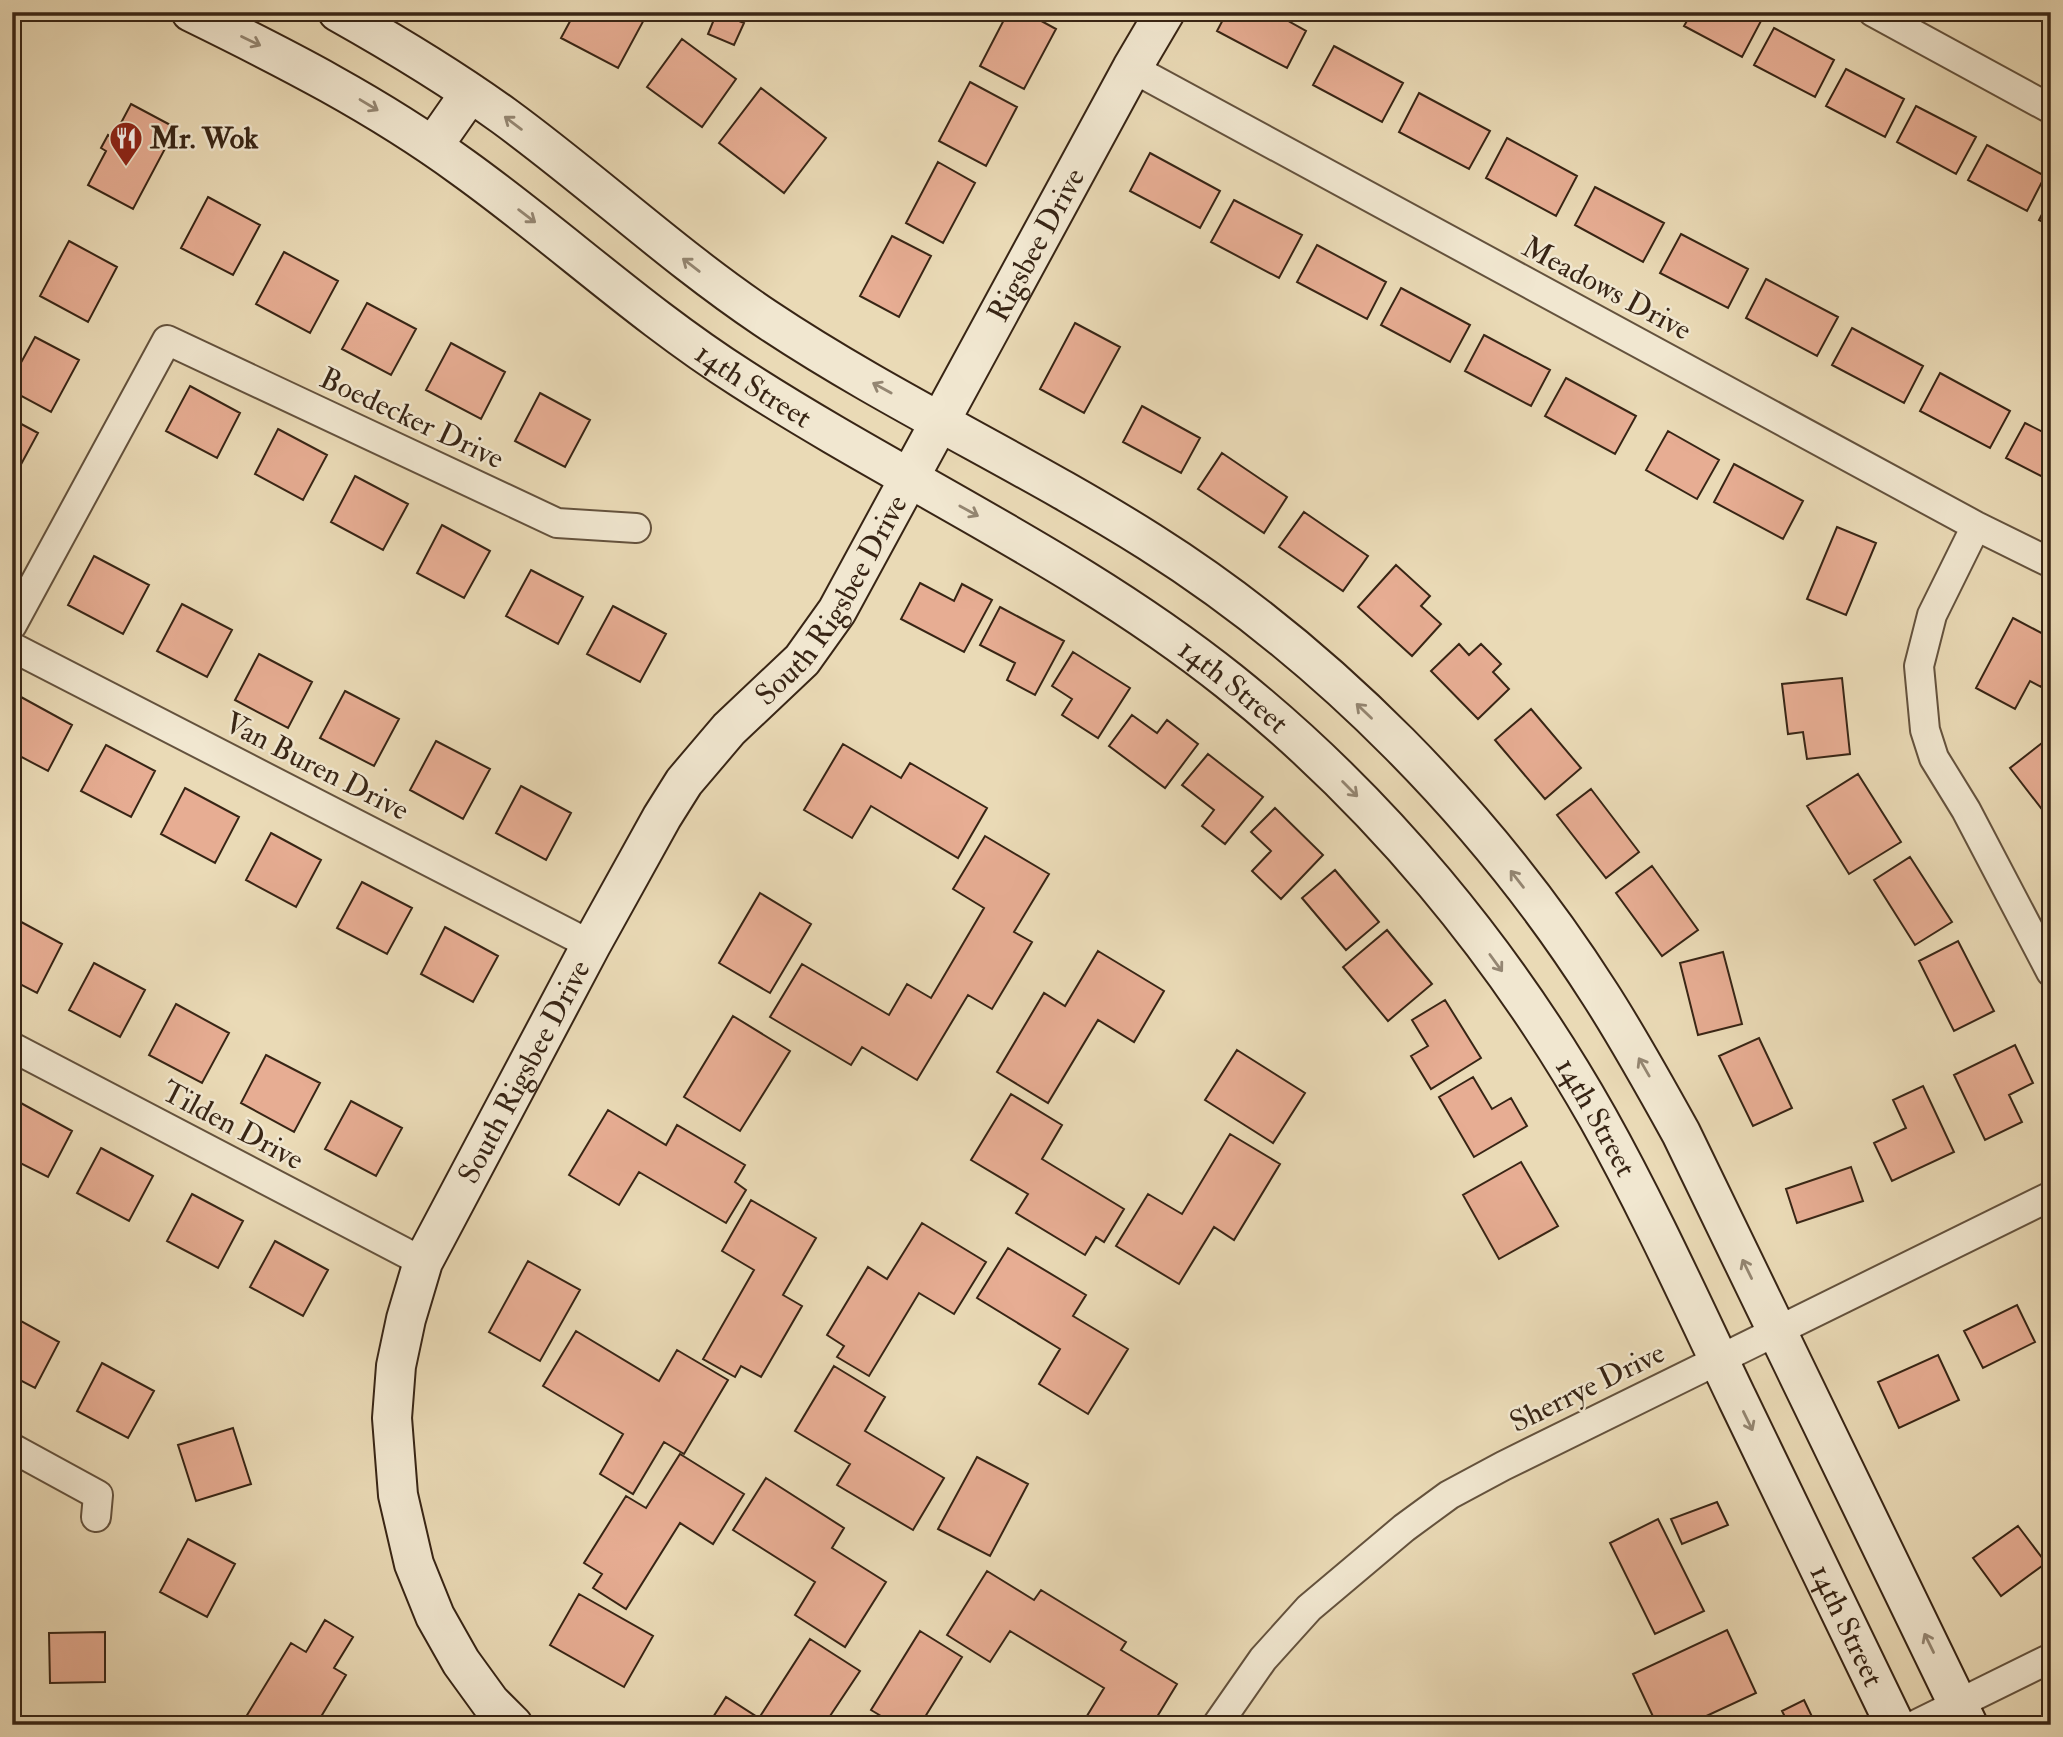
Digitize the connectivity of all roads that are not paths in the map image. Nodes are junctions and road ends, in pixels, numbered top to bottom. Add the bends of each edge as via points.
1 (191, 12) edge
2 (338, 12) edge
3 (1165, 12) edge
4 (1873, 12) edge
5 (1132, 68) junction
6 (470, 93) junction
7 (2051, 109) edge
8 (433, 146) junction
9 (942, 421) junction
10 (910, 477) junction
11 (1976, 526) junction
12 (636, 528) dead end
13 (2051, 564) edge
14 (12, 625) edge
15 (12, 647) edge
16 (591, 945) junction
17 (2051, 972) edge
18 (12, 1046) edge
19 (2051, 1196) edge
20 (424, 1262) junction
21 (1777, 1331) junction
22 (1719, 1359) junction
23 (12, 1448) edge
24 (96, 1517) dead end
25 (2051, 1658) edge
26 (1963, 1715) edge
27 (513, 1725) edge
28 (1217, 1725) edge
29 (1895, 1725) edge
30 (1915, 1725) edge

1 -> 8 main road, 14th Street via 302,66
2 - 6 main road, 14th Street
3 - 5 main road, Rigsbee Drive
4 - 7 street
5 - 9 main road, Rigsbee Drive
5 - 11 street, Meadows Drive
6 - 8 main road
9 -> 6 main road, 14th Street via 829,359 720,288 544,146
8 -> 10 main road, 14th Street via 690,344 775,400
9 - 10 main road, Rigsbee Drive
21 -> 9 main road, 14th Street via 1681,1133 1600,993 1470,821 1363,709 1241,605 1153,544
10 - 16 main road, South Rigsbee Drive via 820,637 684,782
10 -> 22 main road, 14th Street via 1070,570 1188,649 1302,743 1393,833 1465,920 1575,1080 1623,1165
11 - 13 street, Meadows Drive
11 - 17 street via 1932,615 1919,666 1926,730 1934,758
12 - 14 street, Boedecker Drive via 557,523 167,340
15 - 16 street, Van Buren Drive
16 - 20 main road, South Rigsbee Drive
18 - 20 street, Tilden Drive
19 - 21 street, Sherrye Drive
20 - 27 main road, South Rigsbee Drive via 396,1366 392,1419 398,1495 414,1564 435,1616 461,1662
21 - 22 street, Sherrye Drive
26 -> 21 main road, 14th Street
22 - 28 street, Sherrye Drive via 1449,1495 1309,1608 1263,1659
22 -> 29 main road, 14th Street
23 - 24 street via 98,1495
25 - 26 street
26 - 30 street

